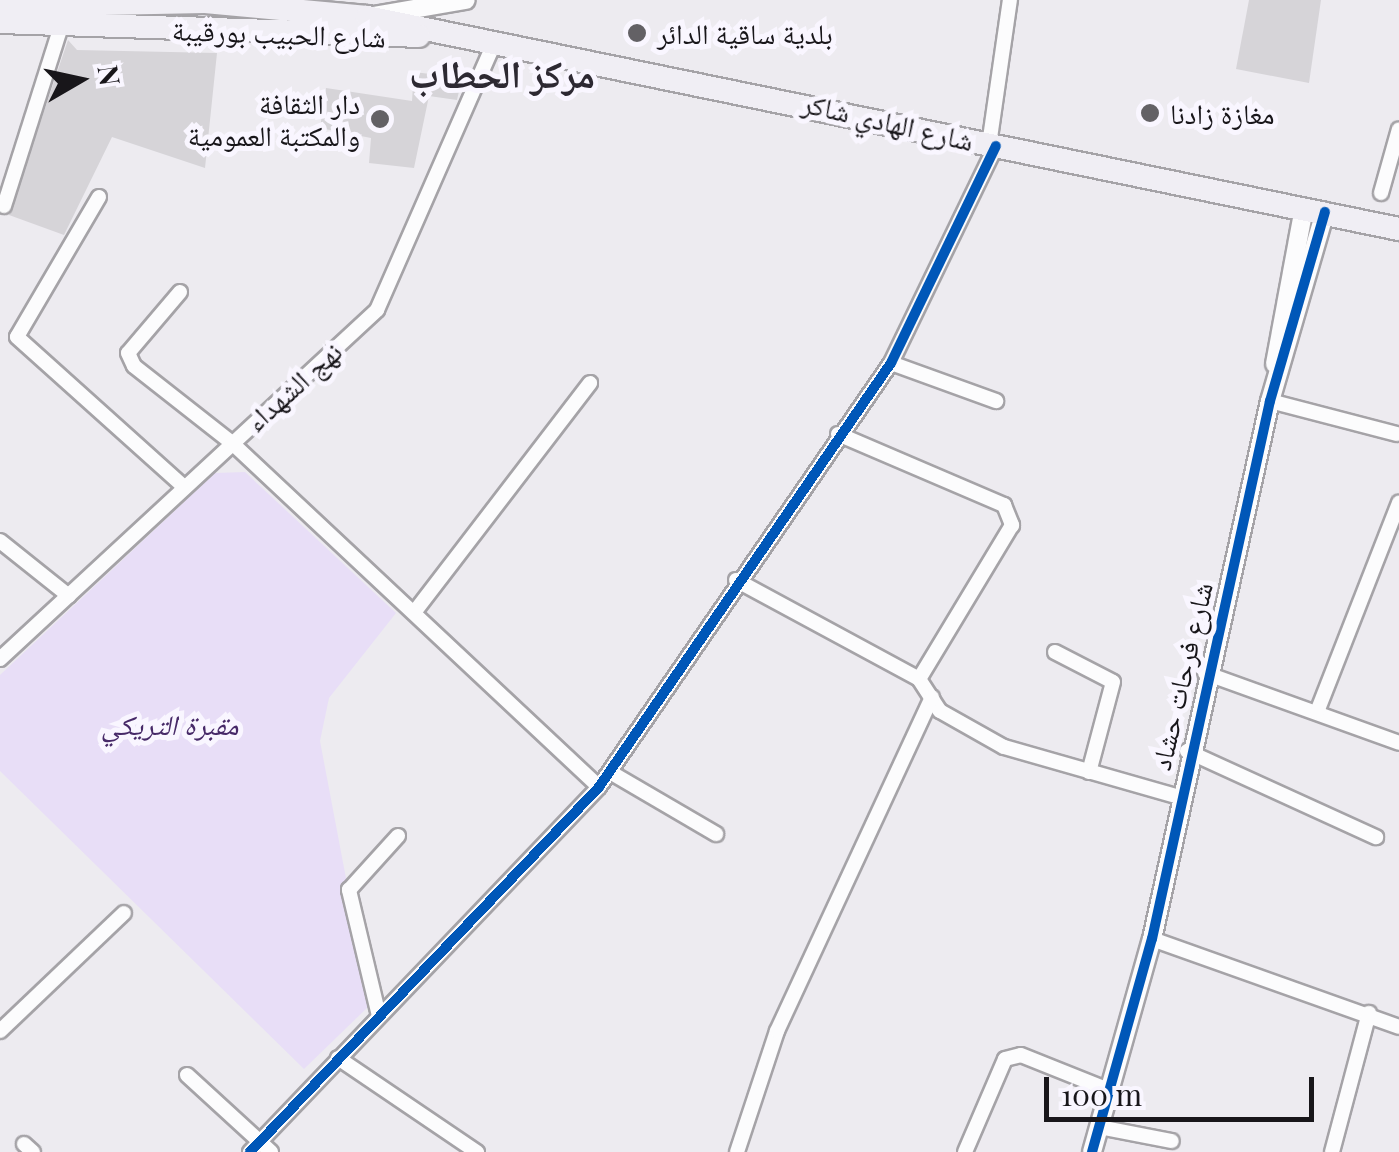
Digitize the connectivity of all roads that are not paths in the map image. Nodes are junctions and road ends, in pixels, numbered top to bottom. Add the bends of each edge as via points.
1 (466, 0) edge
2 (1010, 0) edge
3 (446, 3) junction
4 (0, 6) edge
5 (353, 17) edge
6 (0, 22) edge
7 (62, 23) junction
8 (392, 31) junction
9 (492, 48) junction
10 (1399, 129) edge
11 (992, 146) junction
12 (1381, 194) dead end
13 (99, 197) dead end
14 (4, 206) dead end
15 (1314, 210) junction
16 (1399, 230) edge
17 (180, 292) dead end
18 (891, 363) junction
19 (590, 383) dead end
20 (1272, 393) junction
21 (996, 401) dead end
22 (838, 434) junction
23 (1398, 434) edge
24 (232, 442) junction
25 (184, 487) junction
26 (1399, 503) edge
27 (0, 541) edge
28 (736, 580) junction
29 (69, 596) junction
30 (416, 610) junction
31 (1055, 652) dead end
32 (0, 659) edge
33 (1205, 674) junction
34 (919, 679) junction
35 (932, 697) junction
36 (1316, 712) junction
37 (1399, 743) edge
38 (1186, 751) junction
39 (610, 772) junction
40 (1090, 772) junction
41 (599, 787) junction
42 (1176, 796) junction
43 (716, 834) dead end
44 (398, 836) dead end
45 (1376, 837) dead end
46 (124, 913) dead end
47 (1152, 940) junction
48 (1369, 1013) junction
49 (379, 1016) junction
50 (1399, 1027) edge
51 (0, 1031) edge
52 (338, 1058) junction
53 (187, 1075) dead end
54 (1110, 1091) junction
55 (1099, 1127) junction
56 (1172, 1141) dead end
57 (260, 1149) edge
58 (477, 1152) edge
59 (737, 1152) edge
60 (965, 1152) edge
61 (1092, 1152) edge
62 (1332, 1152) edge

1 - 3 street
2 - 11 street
3 - 5 street
3 - 8 street
4 - 5 main road, شارع الحبيب بورقيبة via 206,2
5 - 7 main road, شارع الحبيب بورقيبة
5 - 8 main road, شارع الحبيب بورقيبة
6 - 7 main road, شارع الحبيب بورقيبة
7 - 14 street
8 - 9 main road, شارع الحبيب بورقيبة
9 - 11 main road, شارع الهادي شاكر via 802,101
9 - 24 street, نهج الشهداء via 394,285
10 - 12 street
11 - 15 main road, شارع الهادي شاكر
11 - 18 street
13 - 25 street via 17,337
15 - 16 main road, شارع الهادي شاكر
15 - 20 street, شارع فرحات حشاد
17 - 24 street via 130,359
18 - 21 street
18 - 22 street
19 - 30 street
20 - 23 street
20 - 33 street, شارع فرحات حشاد
22 - 28 street
22 - 34 street via 1004,506 1012,526
24 - 25 street, نهج الشهداء
24 - 30 street
25 - 29 street, نهج الشهداء
26 - 36 street
27 - 29 street
28 - 34 street
28 - 39 street
29 - 32 street, نهج الشهداء
30 - 41 street
31 - 40 street via 1113,682
33 - 36 street
33 - 38 street, شارع فرحات حشاد
34 - 35 street
35 - 40 street via 940,711 1004,748
35 - 59 street via 777,1031
36 - 37 street
38 - 42 street, شارع فرحات حشاد
38 - 45 street
39 - 41 street
39 - 43 street
40 - 42 street
41 - 49 street
42 - 47 street, شارع فرحات حشاد
44 - 49 street via 349,890
46 - 51 street
47 - 48 street
47 - 54 street, شارع فرحات حشاد
48 - 50 street
48 - 62 street
49 - 52 street
52 - 57 street
52 - 58 street
53 - 57 street
54 - 55 street, شارع فرحات حشاد
54 - 60 street via 1022,1055 1005,1059
55 - 56 street
55 - 61 street, شارع فرحات حشاد

